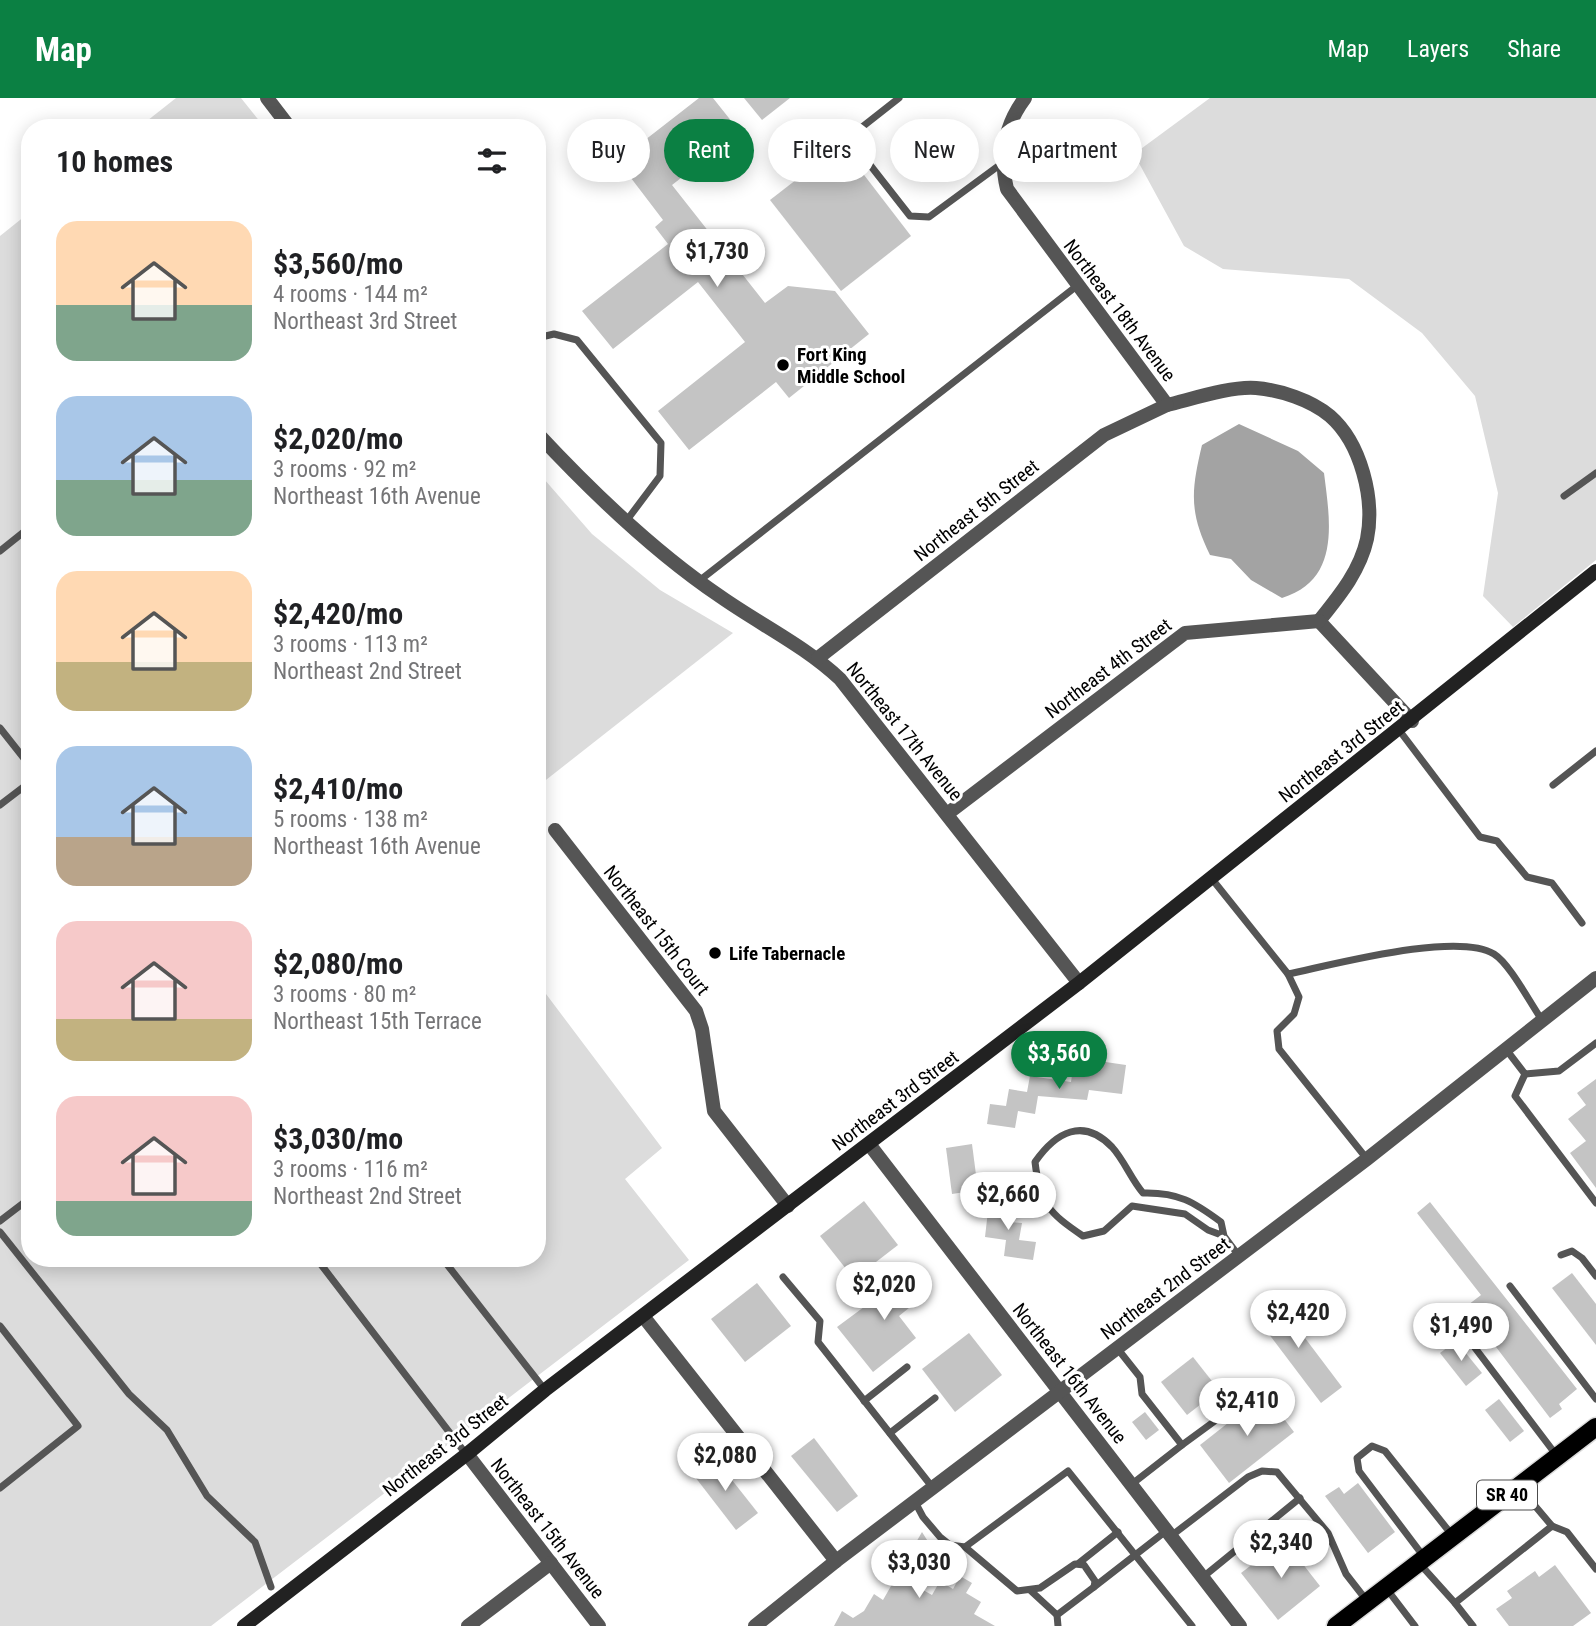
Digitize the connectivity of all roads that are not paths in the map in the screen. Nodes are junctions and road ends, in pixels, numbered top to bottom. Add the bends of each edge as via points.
1 (267, 98) edge
2 (899, 98) edge
3 (1025, 98) edge
4 (283, 119) edge
5 (1014, 119) edge
6 (993, 171) edge
7 (1006, 182) edge
8 (1079, 284) junction
9 (546, 336) edge
10 (1167, 405) junction
11 (546, 441) edge
12 (1596, 473) edge
13 (1563, 496) dead end
14 (627, 520) junction
15 (21, 534) edge
16 (0, 551) edge
17 (1596, 571) edge
18 (699, 581) junction
19 (1319, 621) junction
20 (818, 658) junction
21 (1412, 721) junction
22 (0, 728) edge
23 (1399, 730) junction
24 (1596, 751) edge
25 (21, 755) edge
26 (1553, 785) dead end
27 (21, 789) edge
28 (0, 805) edge
29 (947, 814) junction
30 (555, 830) dead end
31 (1212, 879) junction
32 (1582, 923) dead end
33 (1288, 974) junction
34 (1596, 978) edge
35 (1079, 983) junction
36 (1542, 1020) junction
37 (1596, 1043) edge
38 (1504, 1048) junction
39 (1525, 1074) junction
40 (869, 1144) junction
41 (1367, 1159) junction
42 (1596, 1203) edge
43 (21, 1205) edge
44 (788, 1206) junction
45 (0, 1221) edge
46 (0, 1232) edge
47 (1224, 1236) junction
48 (1561, 1255) dead end
49 (1239, 1256) junction
50 (21, 1258) edge
51 (28, 1267) edge
52 (323, 1267) edge
53 (449, 1267) edge
54 (1596, 1276) edge
55 (783, 1277) dead end
56 (1510, 1286) dead end
57 (643, 1316) junction
58 (0, 1326) edge
59 (1469, 1340) dead end
60 (1117, 1348) junction
61 (907, 1367) dead end
62 (545, 1390) junction
63 (1060, 1391) junction
64 (935, 1398) dead end
65 (1596, 1399) edge
66 (864, 1401) junction
67 (1238, 1404) dead end
68 (1596, 1427) edge
69 (890, 1433) junction
70 (1182, 1445) junction
71 (467, 1454) junction
72 (1558, 1456) junction
73 (1132, 1485) junction
74 (1518, 1486) junction
75 (0, 1488) edge
76 (933, 1488) junction
77 (1300, 1498) junction
78 (915, 1501) junction
79 (1552, 1526) junction
80 (1118, 1532) junction
81 (1169, 1533) junction
82 (1453, 1536) junction
83 (965, 1547) junction
84 (1136, 1554) junction
85 (1422, 1560) junction
86 (836, 1561) junction
87 (551, 1563) junction
88 (1079, 1563) junction
89 (1596, 1569) edge
90 (1203, 1577) junction
91 (271, 1587) dead end
92 (1094, 1587) junction
93 (1386, 1588) junction
94 (1031, 1591) junction
95 (1368, 1602) junction
96 (1455, 1602) junction
97 (1057, 1615) junction
98 (244, 1626) edge
99 (468, 1626) edge
100 (599, 1626) edge
101 (755, 1626) edge
102 (1058, 1626) edge
103 (1192, 1626) edge
104 (1240, 1626) edge
105 (1336, 1626) edge
106 (1415, 1626) edge
107 (1473, 1626) edge

1 - 4 street
2 - 6 lane via 857,131 856,147 910,216 929,217
3 - 5 street, Northeast 18th Avenue
7 - 8 street, Northeast 18th Avenue via 1021,212
8 - 10 street, Northeast 18th Avenue
8 - 18 lane
9 - 14 lane via 577,340 661,443 660,476
10 - 19 street, Northeast 18th Avenue via 1254,387 1298,398 1331,416 1366,476 1370,506 1367,540 1351,580
10 - 20 street, Northeast 5th Street via 1104,435
11 - 14 street, Northeast 17th Avenue
12 - 13 lane
14 - 18 street, Northeast 17th Avenue
15 - 16 lane
17 - 21 street, Northeast 3rd Street
18 - 20 street, Northeast 17th Avenue
19 - 21 street
19 - 29 street, Northeast 4th Street via 1185,633
20 - 29 street, Northeast 17th Avenue via 840,679
21 - 23 street, Northeast 3rd Street
22 - 25 lane
23 - 31 street, Northeast 3rd Street
23 - 32 lane via 1480,837 1497,841 1527,877 1552,883
24 - 26 lane
27 - 28 lane
29 - 35 street, Northeast 17th Avenue
30 - 44 street, Northeast 15th Court via 696,1011 714,1111
31 - 33 lane
31 - 35 street, Northeast 3rd Street
33 - 36 lane via 1411,949 1476,948 1495,955
33 - 41 lane via 1299,996 1294,1014 1277,1031 1279,1049
34 - 36 street, Northeast 2nd Street
35 - 40 street, Northeast 3rd Street
36 - 38 street, Northeast 2nd Street
37 - 39 lane via 1559,1071
38 - 39 lane
38 - 41 street, Northeast 2nd Street
39 - 42 lane via 1515,1096
40 - 44 street, Northeast 3rd Street
40 - 63 street, Northeast 16th Avenue
41 - 49 street, Northeast 2nd Street
43 - 45 lane
44 - 57 street, Northeast 3rd Street
46 - 50 lane
47 - 47 lane via 1221,1223 1190,1199 1143,1193 1114,1148 1093,1132 1070,1130 1046,1145 1035,1162 1038,1190 1056,1217 1083,1236 1104,1231 1132,1206 1185,1214
47 - 49 lane
48 - 54 lane via 1572,1251
49 - 60 street, Northeast 2nd Street
51 - 91 lane via 129,1394 167,1430 206,1496 255,1542
52 - 71 lane
53 - 62 lane
55 - 66 lane via 820,1321 818,1342
56 - 65 lane
57 - 62 street, Northeast 3rd Street
57 - 86 street
58 - 75 lane via 78,1426
59 - 72 lane
60 - 63 street, Northeast 2nd Street
60 - 70 lane via 1140,1377 1142,1394
61 - 66 lane
62 - 71 street, Northeast 3rd Street
63 - 73 street, Northeast 16th Avenue
63 - 76 street, Northeast 2nd Street
64 - 69 lane
66 - 69 lane
67 - 70 lane
68 - 72 main road, SR 40
69 - 76 lane
70 - 73 lane
71 - 87 street, Northeast 15th Avenue
71 - 98 street, Northeast 3rd Street
72 - 74 main road, SR 40
73 - 81 street, Northeast 16th Avenue
74 - 79 lane
74 - 82 main road, SR 40
76 - 78 street, Northeast 2nd Street
77 - 81 lane via 1277,1472 1262,1471
77 - 90 lane
77 - 95 lane via 1328,1533 1346,1574
78 - 83 lane via 940,1537 950,1545
78 - 86 street, Northeast 2nd Street
79 - 89 lane via 1566,1532
79 - 96 lane
80 - 83 lane via 1068,1471
80 - 84 lane
80 - 88 lane
81 - 84 lane
81 - 90 street, Northeast 16th Avenue
82 - 85 main road, SR 40
82 - 85 lane via 1385,1451 1371,1446 1357,1458 1359,1471
83 - 94 lane via 1017,1591
84 - 92 lane
84 - 103 lane
85 - 93 main road, SR 40
85 - 96 lane
86 - 101 street, Northeast 2nd Street
87 - 99 street
87 - 100 street, Northeast 15th Avenue
88 - 92 lane via 1095,1581
88 - 94 lane
90 - 104 street, Northeast 16th Avenue
92 - 97 lane
93 - 95 main road, SR 40
93 - 106 lane
94 - 97 lane
95 - 105 main road, SR 40
96 - 107 lane
97 - 102 lane

